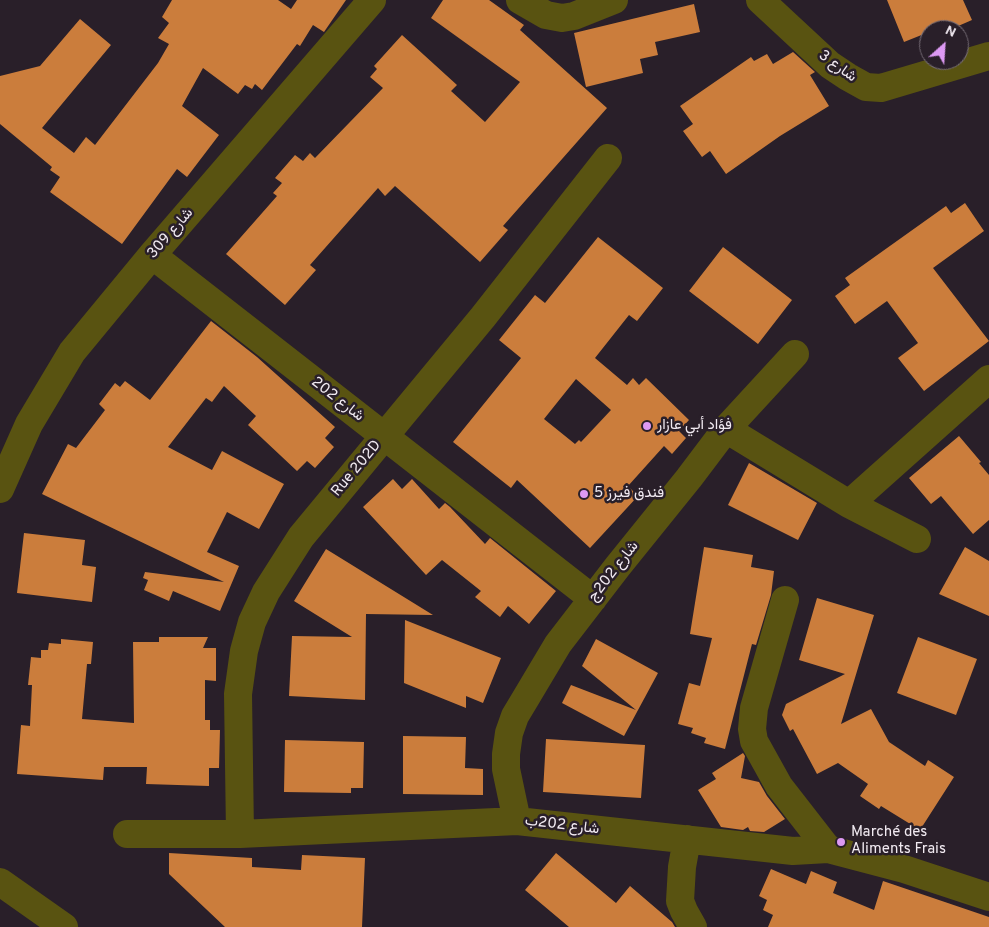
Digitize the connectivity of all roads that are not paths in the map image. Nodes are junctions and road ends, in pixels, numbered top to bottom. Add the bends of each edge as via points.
1 (372, 0) edge
2 (520, 0) edge
3 (614, 0) edge
4 (760, 0) edge
5 (989, 56) edge
6 (608, 158) dead end
7 (152, 255) junction
8 (795, 354) dead end
9 (989, 379) edge
10 (726, 429) junction
11 (384, 436) junction
12 (0, 488) edge
13 (849, 504) junction
14 (916, 539) dead end
15 (593, 598) junction
16 (785, 600) dead end
17 (517, 821) junction
18 (127, 834) dead end
19 (240, 834) junction
20 (687, 839) junction
21 (828, 850) junction
22 (0, 882) edge
23 (989, 897) edge
24 (64, 927) edge
25 (692, 927) edge

1 - 7 street, شارع 309
2 - 3 street via 546,15 562,18
4 - 5 street, شارع 3 via 830,65 866,87 881,88
6 - 11 street, Rue 202D
7 - 11 street, شارع 202
7 - 12 street, شارع 309 via 72,352 29,424
8 - 10 street, شارع 202ج
9 - 13 street
10 - 13 street
10 - 15 street, شارع 202ج
11 - 15 street, شارع 202
11 - 19 street, Rue 202D via 301,537 266,592 252,622 238,694
13 - 14 street
15 - 17 street, شارع 202ج via 558,644 508,733 506,769
16 - 21 street via 754,708 754,741 779,786
17 - 19 street, شارع 202ب
17 - 20 street, شارع 202ب
18 - 19 street, شارع 202ب
20 - 21 street, شارع 202ب via 793,851
20 - 25 street via 680,901
21 - 23 street, شارع 202ب via 904,869
22 - 24 street

